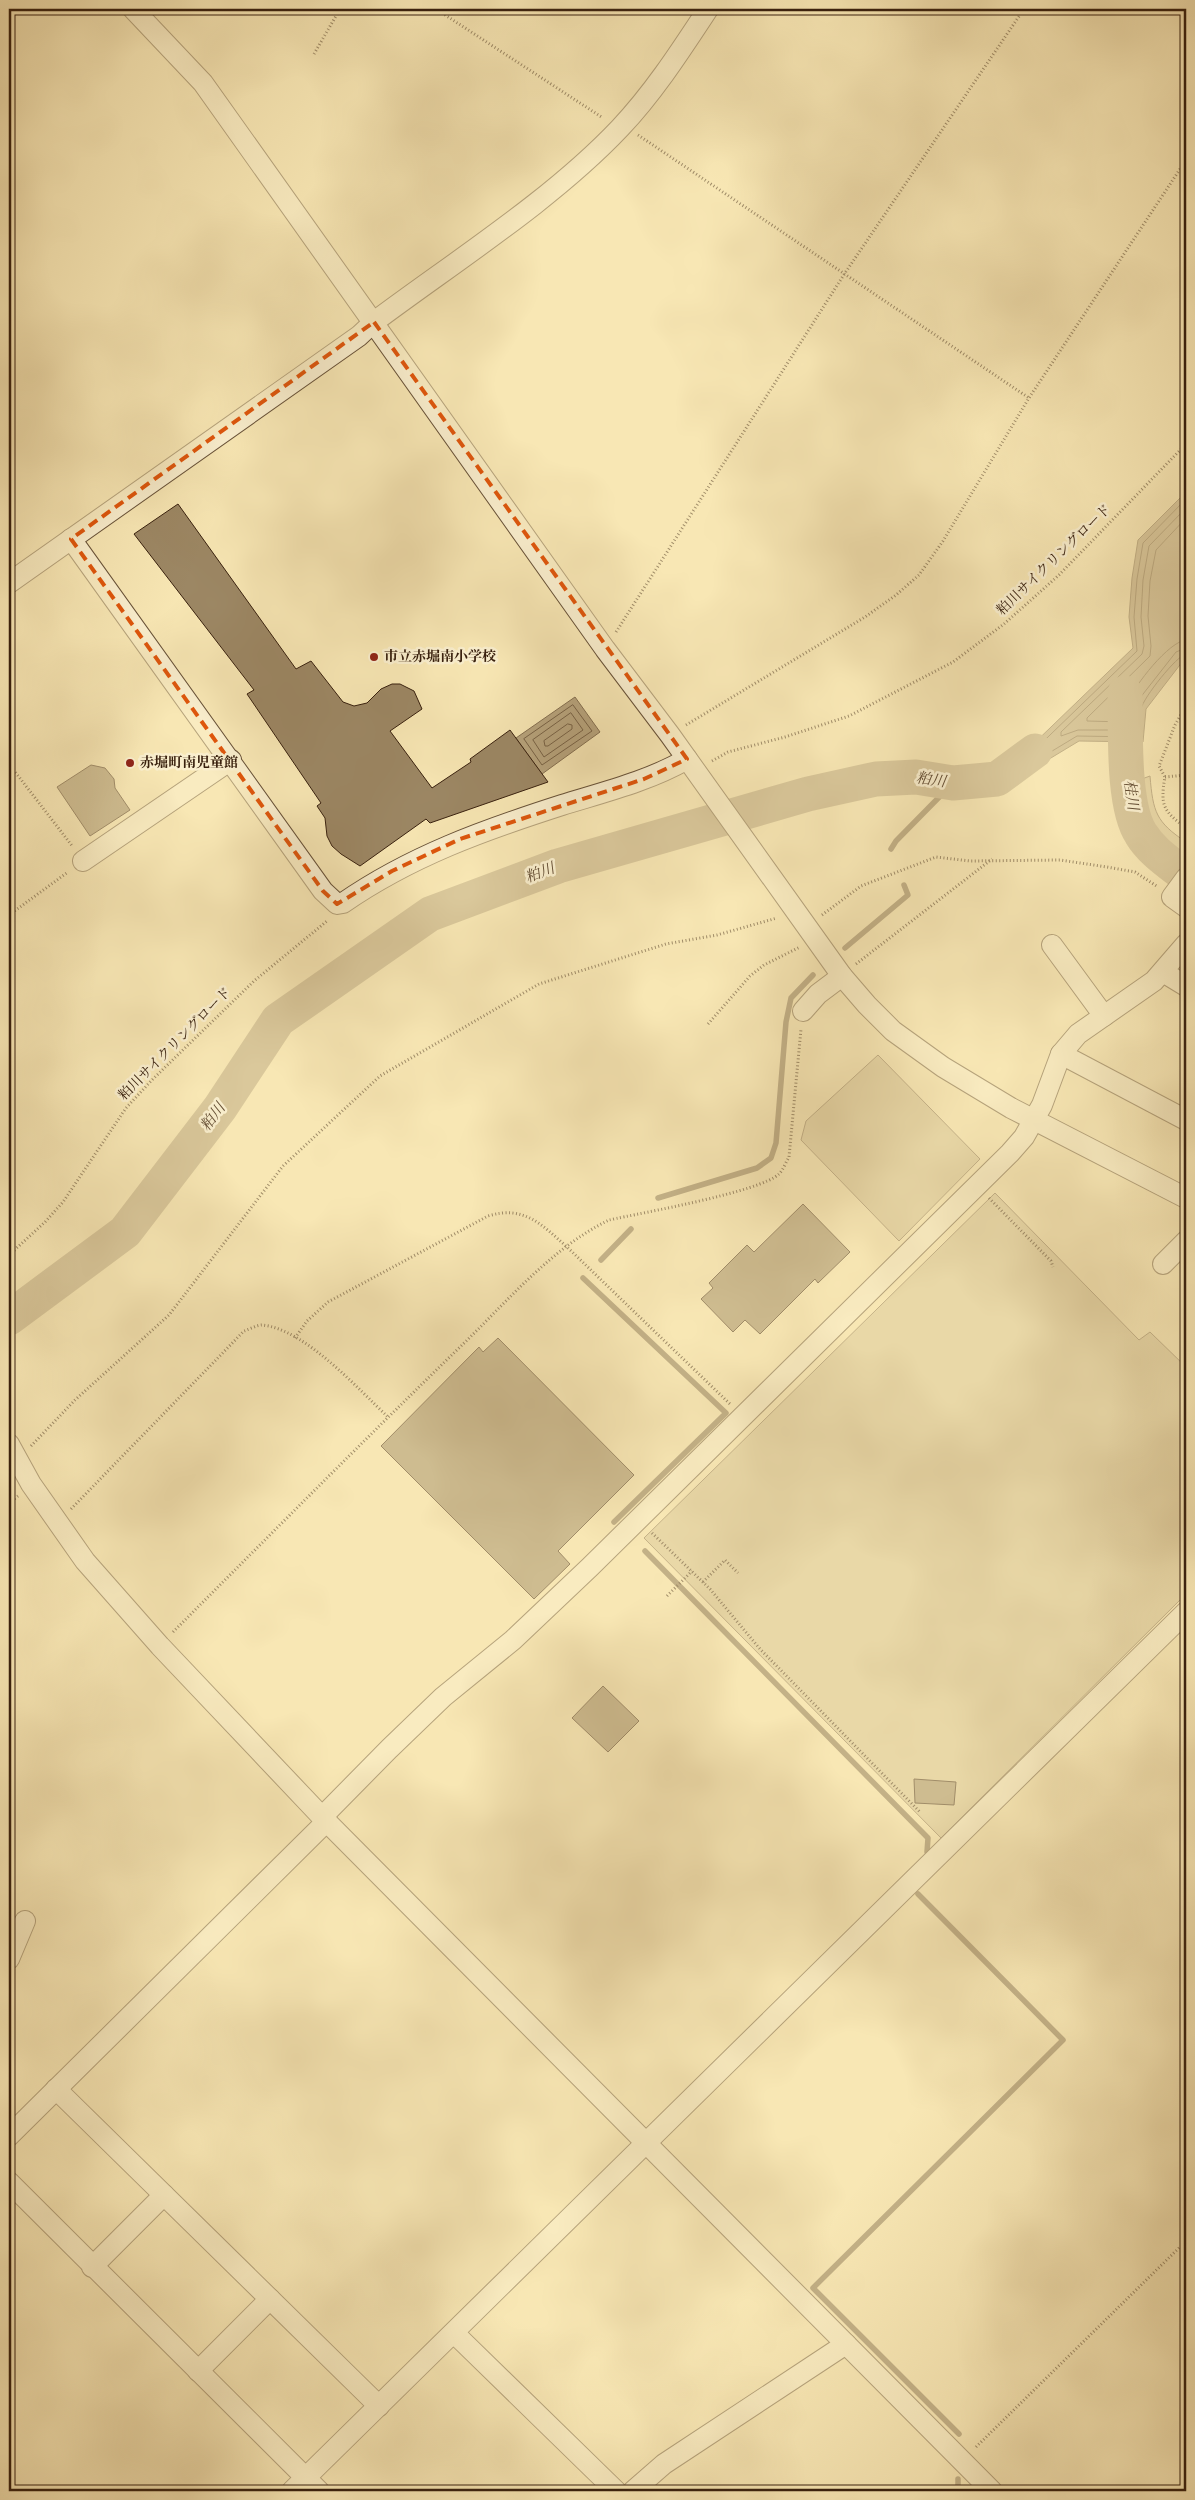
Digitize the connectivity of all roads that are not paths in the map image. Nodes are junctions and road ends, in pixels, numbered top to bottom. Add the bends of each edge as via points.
1 (133, 9) edge
2 (708, 9) edge
3 (374, 322) junction
4 (71, 539) junction
5 (9, 583) edge
6 (687, 759) junction
7 (232, 760) junction
8 (83, 861) road end
9 (1186, 944) edge
10 (1052, 945) dead end
11 (1163, 972) junction
12 (842, 976) junction
13 (1186, 986) edge
14 (803, 1011) road end
15 (1104, 1016) junction
16 (1061, 1054) junction
17 (1034, 1120) junction
18 (1186, 1120) edge
19 (1186, 1198) edge
20 (1186, 1241) edge
21 (1162, 1264) dead end
22 (13, 1451) edge
23 (1184, 1619) edge
24 (324, 1819) junction
25 (25, 1922) dead end
26 (9, 1959) edge
27 (56, 2089) junction
28 (9, 2136) edge
29 (645, 2142) junction
30 (9, 2182) edge
31 (164, 2195) junction
32 (92, 2267) junction
33 (270, 2299) junction
34 (454, 2333) junction
35 (846, 2344) junction
36 (198, 2371) junction
37 (379, 2406) junction
38 (305, 2487) edge
39 (616, 2491) edge
40 (632, 2491) edge
41 (992, 2491) edge

1 - 3 street via 204,83
2 - 3 street via 654,89 621,127 523,212
3 - 4 street via 359,336
3 - 6 street via 605,649
4 - 5 street
4 - 7 street
6 - 7 street via 644,779 460,839 392,871 337,904 323,891
6 - 12 street via 704,769
7 - 8 street
9 - 11 street
10 - 15 street
11 - 13 street
11 - 15 street
12 - 14 street via 818,994
12 - 17 street via 867,1006 909,1043 943,1067
15 - 16 street via 1078,1034
16 - 17 street
16 - 18 street
17 - 19 street
17 - 24 street via 1010,1153 743,1416 513,1640 443,1697 396,1742
20 - 21 street
22 - 24 street via 85,1561 160,1646
23 - 29 street
24 - 27 street
24 - 29 street
25 - 26 street
27 - 28 street
27 - 31 street
29 - 34 street
29 - 35 street
30 - 32 street
31 - 32 street
31 - 33 street
32 - 36 street
33 - 36 street
33 - 37 street
34 - 37 street
34 - 39 street
35 - 40 street via 664,2464
35 - 41 street
36 - 38 street
37 - 38 street

